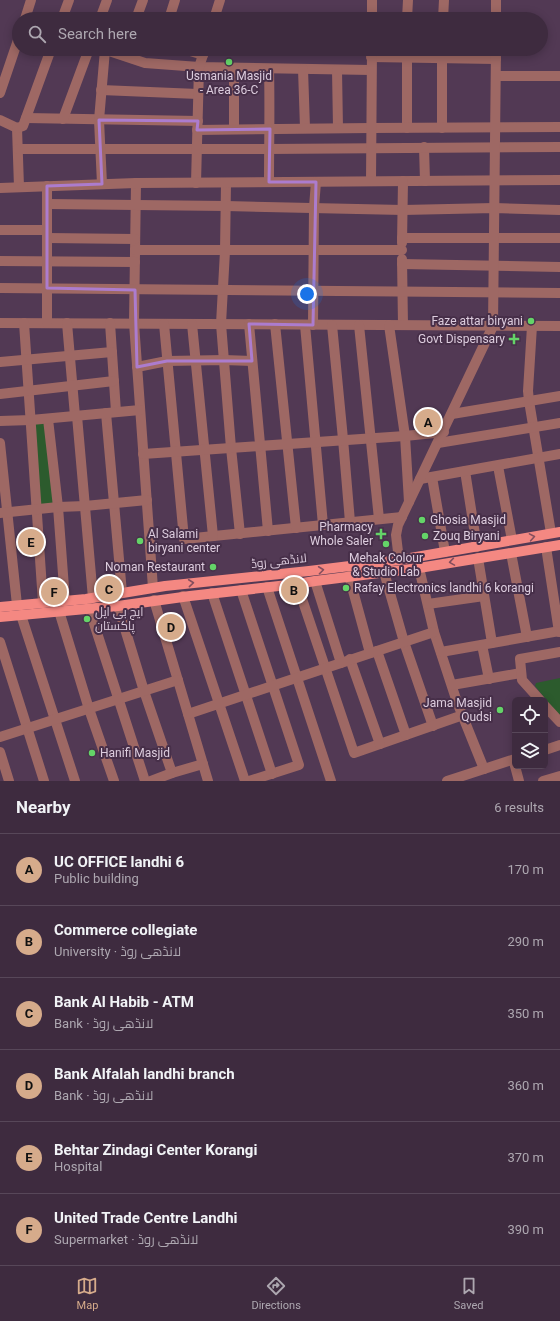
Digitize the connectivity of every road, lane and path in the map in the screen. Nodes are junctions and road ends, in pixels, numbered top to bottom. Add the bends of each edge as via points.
1 (31, 0) edge
2 (69, 0) edge
3 (107, 0) edge
4 (143, 0) edge
5 (175, 0) edge
6 (220, 0) edge
7 (372, 0) edge
8 (408, 0) edge
9 (444, 0) edge
10 (496, 0) edge
11 (27, 12) edge
12 (65, 12) edge
13 (103, 12) edge
14 (139, 12) edge
15 (171, 12) edge
16 (216, 12) edge
17 (372, 12) edge
18 (407, 12) edge
19 (443, 12) edge
20 (496, 12) edge
21 (13, 56) edge
22 (48, 56) edge
23 (86, 56) edge
24 (103, 56) edge
25 (132, 56) edge
26 (203, 56) edge
27 (372, 56) edge
28 (407, 56) edge
29 (442, 56) edge
30 (496, 56) edge
31 (199, 67) junction
32 (234, 68) junction
33 (269, 69) junction
34 (304, 69) junction
35 (337, 70) junction
36 (371, 70) junction
37 (496, 76) junction
38 (560, 76) edge
39 (101, 90) junction
40 (0, 93) edge
41 (198, 94) junction
42 (26, 118) junction
43 (63, 119) junction
44 (0, 120) edge
45 (99, 120) junction
46 (198, 125) junction
47 (560, 127) edge
48 (17, 128) junction
49 (305, 128) junction
50 (338, 128) junction
51 (371, 128) junction
52 (407, 128) junction
53 (442, 128) junction
54 (495, 128) junction
55 (234, 129) junction
56 (270, 129) junction
57 (424, 147) junction
58 (495, 147) junction
59 (560, 147) edge
60 (371, 148) junction
61 (18, 149) junction
62 (100, 149) junction
63 (197, 149) junction
64 (269, 149) junction
65 (495, 180) junction
66 (560, 180) edge
67 (403, 181) junction
68 (425, 181) junction
69 (269, 182) junction
70 (316, 182) junction
71 (371, 182) junction
72 (136, 183) junction
73 (196, 183) junction
74 (226, 183) junction
75 (102, 184) junction
76 (47, 186) junction
77 (19, 187) junction
78 (0, 188) edge
79 (47, 204) junction
80 (135, 206) junction
81 (226, 206) junction
82 (314, 207) junction
83 (494, 208) junction
84 (403, 210) junction
85 (560, 210) edge
86 (0, 230) edge
87 (47, 234) junction
88 (494, 237) junction
89 (402, 238) junction
90 (560, 238) edge
91 (135, 239) junction
92 (135, 250) junction
93 (315, 250) junction
94 (402, 250) junction
95 (225, 251) junction
96 (47, 260) junction
97 (0, 261) edge
98 (135, 262) junction
99 (402, 264) junction
100 (494, 266) junction
101 (560, 267) edge
102 (0, 288) edge
103 (47, 288) junction
104 (135, 290) junction
105 (222, 291) junction
106 (313, 292) junction
107 (402, 293) junction
108 (494, 293) junction
109 (560, 293) edge
110 (0, 322) edge
111 (24, 323) junction
112 (47, 323) junction
113 (67, 323) junction
114 (110, 323) junction
115 (134, 323) junction
116 (164, 324) junction
117 (192, 324) junction
118 (221, 324) junction
119 (249, 324) junction
120 (275, 324) junction
121 (309, 325) junction
122 (332, 325) junction
123 (359, 325) junction
124 (389, 325) junction
125 (403, 325) junction
126 (493, 326) junction
127 (532, 326) junction
128 (560, 326) edge
129 (112, 352) junction
130 (70, 357) junction
131 (26, 360) junction
132 (224, 360) junction
133 (167, 361) junction
134 (252, 361) junction
135 (0, 362) edge
136 (196, 362) junction
137 (137, 367) junction
138 (114, 381) junction
139 (72, 386) junction
140 (28, 391) junction
141 (0, 394) edge
142 (560, 396) edge
143 (528, 401) junction
144 (140, 410) junction
145 (116, 412) junction
146 (106, 413) junction
147 (452, 414) junction
148 (76, 416) junction
149 (48, 419) junction
150 (31, 420) junction
151 (0, 421) edge
152 (560, 423) edge
153 (534, 428) junction
154 (444, 432) junction
155 (405, 436) junction
156 (370, 438) junction
157 (343, 440) junction
158 (316, 442) junction
159 (0, 443) edge
160 (438, 443) junction
161 (288, 444) junction
162 (260, 446) junction
163 (231, 448) junction
164 (204, 450) junction
165 (176, 452) junction
166 (144, 454) junction
167 (560, 454) edge
168 (539, 458) junction
169 (498, 466) junction
170 (465, 471) junction
171 (432, 477) junction
172 (420, 480) junction
173 (147, 500) junction
174 (409, 502) junction
175 (114, 503) junction
176 (85, 506) junction
177 (58, 507) junction
178 (38, 509) junction
179 (3, 512) edge
180 (402, 517) junction
181 (379, 519) junction
182 (350, 522) junction
183 (323, 525) junction
184 (296, 528) junction
185 (268, 531) junction
186 (556, 532) edge
187 (240, 534) junction
188 (213, 536) junction
189 (512, 540) junction
190 (560, 545) edge
191 (477, 547) junction
192 (546, 547) junction
193 (444, 552) junction
194 (512, 553) junction
195 (478, 558) junction
196 (399, 560) junction
197 (419, 568) junction
198 (384, 572) junction
199 (349, 576) junction
200 (314, 581) junction
201 (297, 584) junction
202 (165, 586) junction
203 (267, 587) junction
204 (149, 588) junction
205 (241, 590) junction
206 (122, 593) junction
207 (212, 593) junction
208 (557, 595) edge
209 (184, 596) junction
210 (484, 596) junction
211 (93, 598) junction
212 (167, 599) junction
213 (65, 601) junction
214 (151, 601) junction
215 (43, 603) junction
216 (428, 604) junction
217 (118, 606) junction
218 (0, 607) edge
219 (89, 608) junction
220 (19, 610) junction
221 (59, 611) junction
222 (0, 616) edge
223 (434, 632) junction
224 (560, 632) edge
225 (526, 637) junction
226 (0, 642) edge
227 (404, 642) junction
228 (492, 643) junction
229 (482, 645) junction
230 (374, 652) junction
231 (441, 652) junction
232 (560, 652) edge
233 (346, 661) junction
234 (325, 668) junction
235 (521, 673) junction
236 (297, 677) junction
237 (489, 679) junction
238 (178, 680) junction
239 (452, 685) junction
240 (272, 686) junction
241 (144, 691) junction
242 (246, 695) junction
243 (537, 697) edge
244 (118, 699) junction
245 (219, 704) junction
246 (89, 709) junction
247 (548, 709) edge
248 (188, 714) junction
249 (463, 715) junction
250 (55, 720) junction
251 (560, 722) edge
252 (433, 726) junction
253 (28, 728) junction
254 (406, 735) junction
255 (0, 737) edge
256 (380, 744) junction
257 (560, 745) edge
258 (548, 749) edge
259 (0, 752) edge
260 (512, 763) edge
261 (203, 764) junction
262 (484, 769) junction
263 (517, 769) edge
264 (172, 773) junction
265 (272, 774) junction
266 (560, 776) edge
267 (9, 781) edge
268 (44, 781) edge
269 (74, 781) edge
270 (114, 781) edge
271 (145, 781) edge
272 (151, 781) edge
273 (208, 781) edge
274 (250, 781) edge
275 (331, 781) edge
276 (447, 781) edge
277 (520, 781) edge
278 (543, 781) edge

1 - 11 street
2 - 12 street
3 - 13 street
4 - 14 street
5 - 15 street
6 - 16 street
7 - 17 street
8 - 18 street
9 - 19 street
10 - 20 street
21 - 40 street
22 - 42 street
23 - 43 street
24 - 39 street
25 - 31 street via 145,63
26 - 31 street
27 - 36 street
28 - 52 street
29 - 53 street
30 - 37 street
31 - 32 street
31 - 41 street
32 - 33 street
32 - 55 street
33 - 34 street
33 - 56 street
34 - 35 street
34 - 49 street
35 - 36 street
35 - 50 street
36 - 51 street
37 - 38 street
37 - 54 street
39 - 41 street
39 - 45 street
41 - 46 street
42 - 43 street
42 - 48 street via 23,126
43 - 45 street
44 - 48 street
45 - 46 street
45 - 62 street
46 - 55 street
46 - 63 street
47 - 54 street
48 - 61 street
49 - 50 street
49 - 56 street
50 - 51 street
51 - 52 street
51 - 60 street
52 - 53 street
53 - 54 street
54 - 58 street
55 - 56 street
56 - 64 street
57 - 58 street
57 - 60 street
57 - 68 street
58 - 59 street
58 - 65 street
60 - 64 street
60 - 71 street
61 - 62 street
61 - 77 street
62 - 63 street
62 - 75 street
63 - 64 street
63 - 73 street
64 - 69 street
65 - 66 street
65 - 68 street
65 - 83 street
67 - 68 street
67 - 71 street
67 - 84 street
69 - 70 street
69 - 74 street
70 - 71 street
70 - 82 street
72 - 73 street
72 - 75 street
72 - 80 street
73 - 74 street
74 - 81 street
75 - 76 street
76 - 77 street
76 - 79 street
77 - 78 street
79 - 80 street
79 - 87 street
80 - 81 street
80 - 91 street
81 - 82 street
81 - 95 street
82 - 84 street
82 - 93 street
83 - 84 street
83 - 85 street
83 - 88 street
84 - 89 street
86 - 87 street
87 - 91 street
87 - 96 street
88 - 89 street
88 - 90 street
88 - 100 street
89 - 94 street
91 - 92 street
92 - 95 street
92 - 98 street
93 - 94 street
93 - 95 street
93 - 106 street
94 - 99 street
95 - 105 street
96 - 97 street
96 - 98 street
96 - 103 street
98 - 104 street
99 - 100 street
99 - 107 street
100 - 101 street
100 - 108 street
102 - 103 street
103 - 104 street
103 - 112 street
104 - 105 street
104 - 115 street
105 - 106 street
105 - 118 street
106 - 107 street
106 - 121 street
107 - 108 street
107 - 125 street
108 - 109 street
108 - 126 street
110 - 111 street
111 - 112 street
111 - 131 street
112 - 113 street
113 - 114 street
113 - 130 street
114 - 115 street
114 - 129 street
115 - 116 street
115 - 137 street
116 - 117 street
116 - 133 street
117 - 118 street
117 - 136 street
118 - 119 street
118 - 132 street
119 - 120 street
119 - 134 street
120 - 121 street
120 - 161 street
121 - 122 street
121 - 158 street
122 - 123 street
122 - 157 street
123 - 124 street
123 - 156 street
124 - 125 street
124 - 155 street
125 - 126 street
126 - 127 street
126 - 147 street
127 - 128 street
127 - 143 street
129 - 130 street
129 - 138 street
130 - 131 street
130 - 139 street
131 - 135 street
131 - 140 street
132 - 134 street
132 - 136 street
132 - 163 street
133 - 136 street
133 - 137 street
133 - 165 street
134 - 162 street
136 - 164 street
137 - 144 street
138 - 139 street
138 - 145 street
139 - 140 street
139 - 148 street
140 - 141 street
140 - 150 street
142 - 143 street
143 - 147 street
143 - 153 street
144 - 145 street
144 - 166 street
145 - 146 street
146 - 148 street
146 - 175 street
147 - 154 street
148 - 149 street
148 - 176 street
149 - 150 street
149 - 177 street
150 - 151 street
150 - 178 street
152 - 153 street
153 - 160 street
153 - 168 street
154 - 155 street
154 - 160 street
155 - 156 street
155 - 174 street
156 - 157 street
156 - 181 street
157 - 158 street
157 - 182 street
158 - 161 street
158 - 183 street
159 - 179 street
160 - 172 street
161 - 162 street
161 - 184 street
162 - 163 street
162 - 185 street
163 - 164 street
163 - 187 street
164 - 165 street
164 - 188 street
165 - 166 street
165 - 188 street via 184,540
166 - 173 street
167 - 168 street
168 - 169 street
168 - 186 street
169 - 170 street
169 - 189 street
170 - 171 street
170 - 191 street
171 - 172 street
171 - 193 street
172 - 174 street
173 - 175 street
173 - 204 street
174 - 180 street
175 - 176 street
175 - 206 street
176 - 177 street
176 - 211 street
177 - 178 street
177 - 213 street
178 - 179 street
178 - 215 street
179 - 220 street
180 - 181 street
180 - 196 street via 396,535
181 - 182 street
182 - 183 street
183 - 184 street
184 - 185 street
185 - 187 street
189 -> 186 main road, لانڈھی روڈ
187 - 188 street
189 - 191 main road, لانڈھی روڈ
190 - 192 main road, لانڈھی روڈ
191 - 193 main road, لانڈھی روڈ
192 - 194 main road, لانڈھی روڈ
192 - 208 street
193 - 196 main road, لانڈھی روڈ
194 - 195 main road, لانڈھی روڈ
194 - 225 street
195 -> 197 main road, لانڈھی روڈ
195 - 210 street
202 -> 196 main road, لانڈھی روڈ
197 - 198 main road, لانڈھی روڈ
197 - 216 street
198 - 199 main road, لانڈھی روڈ
198 - 227 street
199 - 200 main road, لانڈھی روڈ
199 - 230 street
200 - 201 main road, لانڈھی روڈ
200 - 233 street
201 - 203 main road, لانڈھی روڈ
201 - 234 street
202 - 204 main road, لانڈھی روڈ
202 - 212 main road
203 - 205 main road, لانڈھی روڈ
203 - 236 street
204 - 206 main road, لانڈھی روڈ
204 - 214 main road
205 - 207 main road, لانڈھی روڈ
205 - 240 street
206 - 211 main road, لانڈھی روڈ
207 - 209 main road, لانڈھی روڈ
207 - 242 street
208 - 224 street
209 - 212 main road, لانڈھی روڈ
209 - 245 street
210 - 216 street
210 - 228 street
211 - 213 main road, لانڈھی روڈ
212 - 214 main road, لانڈھی روڈ
213 - 215 main road, لانڈھی روڈ
214 - 217 main road, لانڈھی روڈ
214 - 238 street
215 - 220 main road, لانڈھی روڈ
216 - 223 street
217 - 219 main road, لانڈھی روڈ
217 - 241 street
218 - 220 main road, لانڈھی روڈ
219 - 221 main road, لانڈھی روڈ
219 - 244 street
220 - 221 main road, لانڈھی روڈ
220 - 222 main road, لانڈھی روڈ
220 - 250 street
221 - 246 street
223 - 227 street
223 - 231 street
224 - 225 street
225 - 228 street
226 - 253 street
227 - 230 street
227 - 252 street
228 - 229 street
229 - 231 street
229 - 237 street
230 - 233 street
230 - 254 street
231 - 239 street
232 - 235 street via 520,659
233 - 234 street
233 - 256 street
234 - 236 street
234 - 256 street via 354,753
235 - 237 street
235 - 243 street via 522,680
236 - 240 street
236 - 275 street
237 - 239 street
238 - 241 street
238 - 248 street
239 - 249 street
240 - 242 street
240 - 265 street via 299,765
241 - 244 street
241 - 264 street
242 - 245 street
242 - 265 street
244 - 246 street
244 - 271 street
245 - 248 street
245 - 274 street
246 - 250 street
246 - 270 street
247 - 251 street
248 - 261 street
249 - 252 street
249 - 262 street
250 - 253 street
250 - 269 street
252 - 254 street
253 - 255 street
253 - 268 street
254 - 256 street
257 - 258 street
259 - 267 street
260 - 262 street
261 - 264 street
261 - 273 street
262 - 276 street
263 - 277 street
264 - 272 street
265 - 274 street
266 - 278 street

